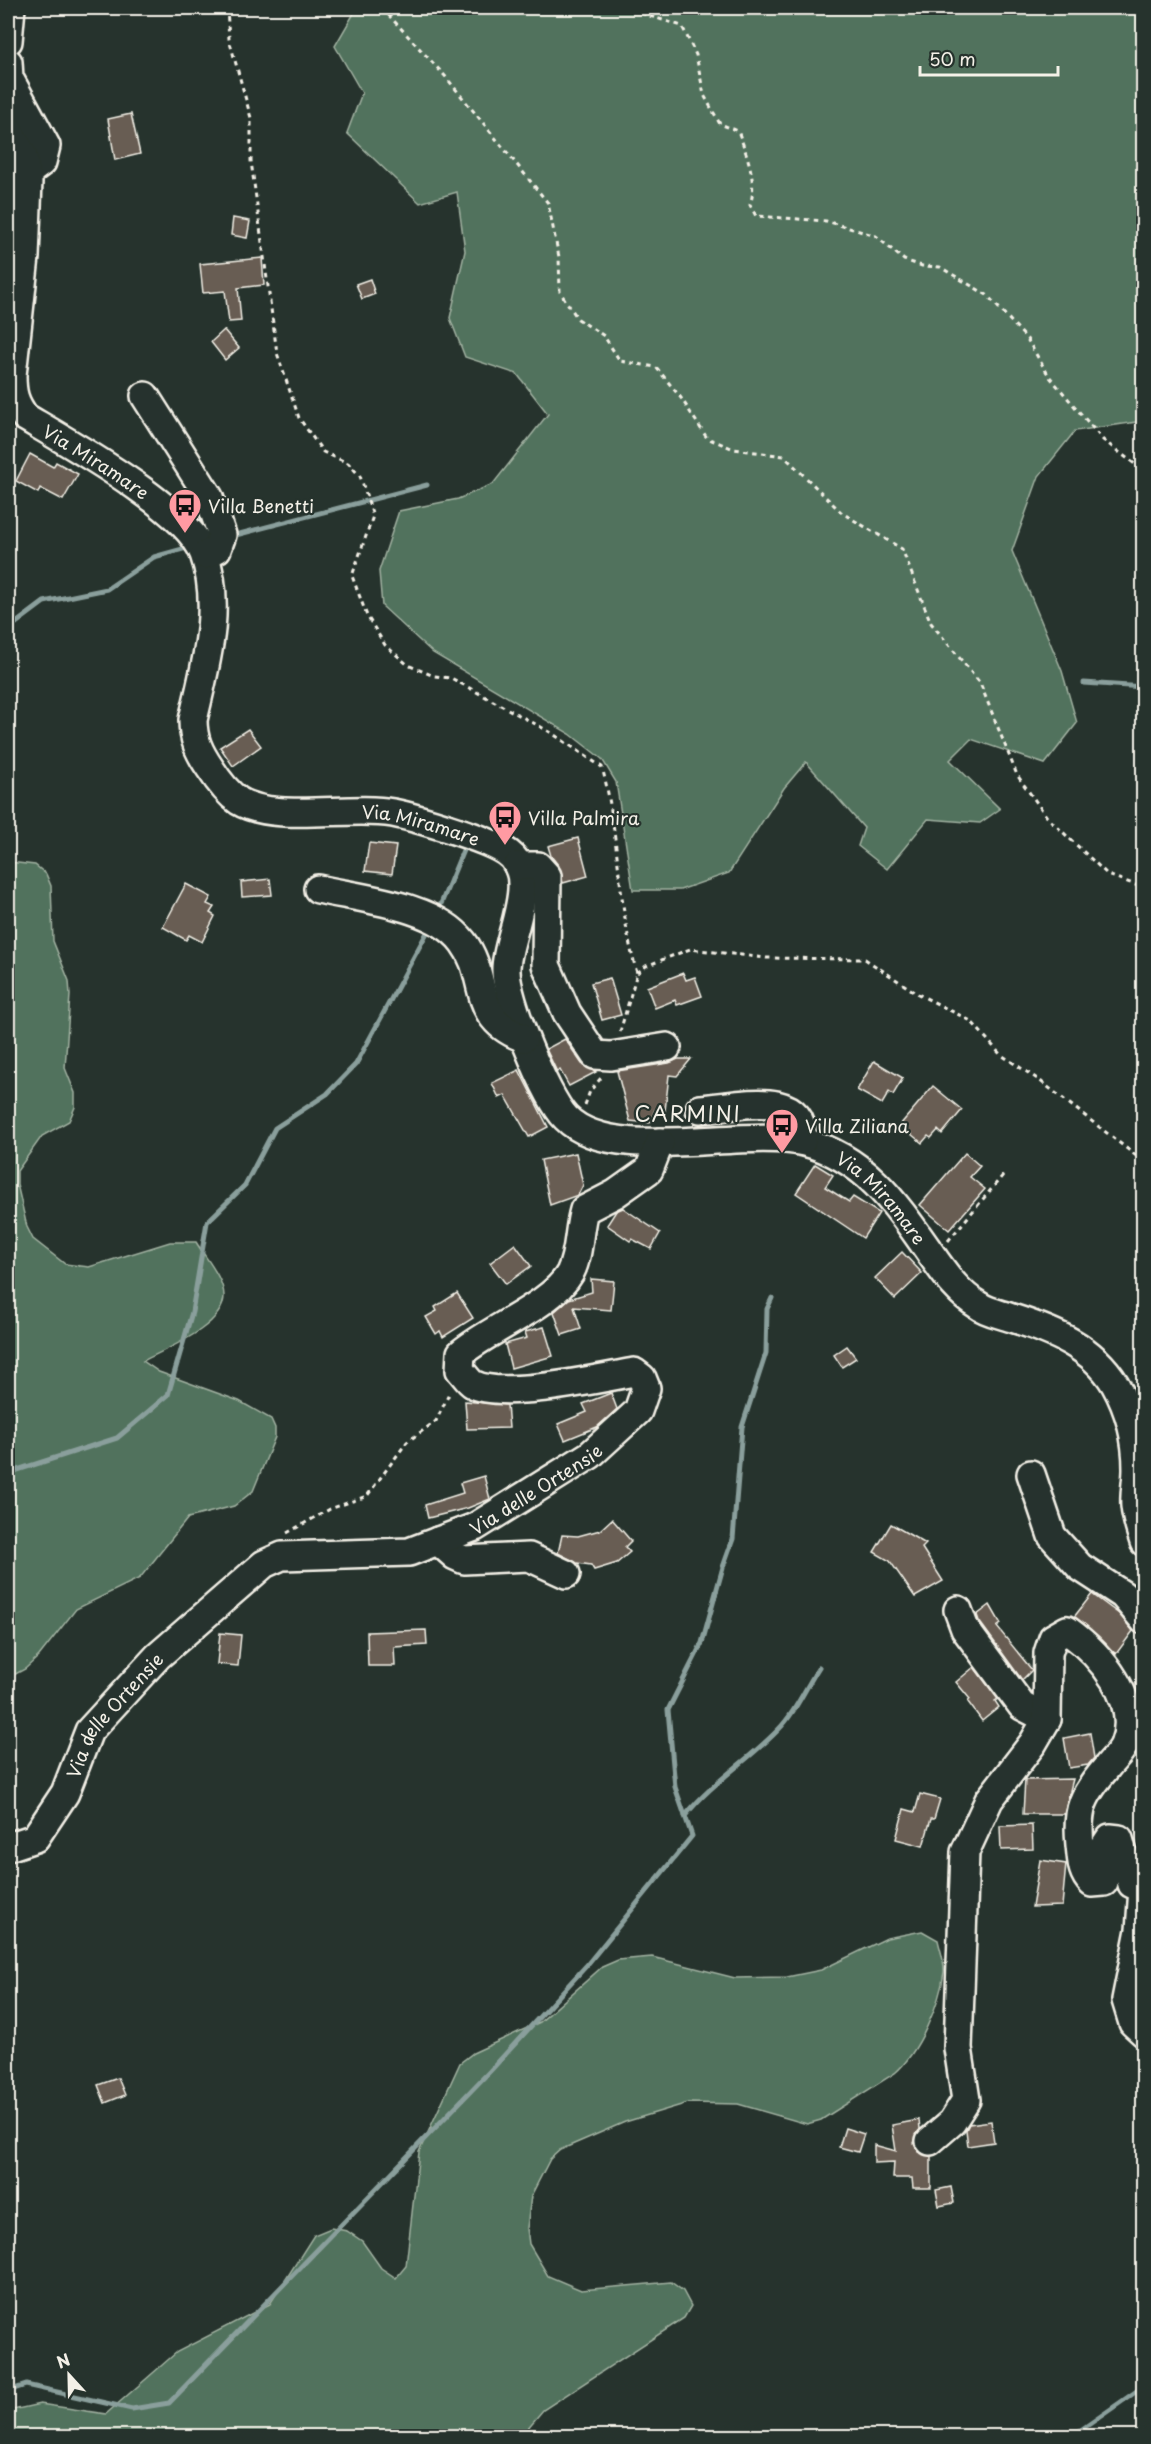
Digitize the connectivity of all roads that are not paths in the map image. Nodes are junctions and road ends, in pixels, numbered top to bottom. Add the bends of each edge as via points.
1 (11, 8) edge
2 (8, 41) edge
3 (8, 62) edge
4 (8, 128) edge
5 (25, 167) junction
6 (145, 396) dead end
7 (205, 555) junction
8 (518, 866) junction
9 (318, 889) dead end
10 (524, 1038) junction
11 (667, 1047) dead end
12 (700, 1109) dead end
13 (802, 1141) junction
14 (660, 1142) junction
15 (1031, 1474) dead end
16 (438, 1541) junction
17 (1143, 1542) edge
18 (566, 1574) dead end
19 (958, 1610) dead end
20 (1143, 1620) edge
21 (1047, 1719) junction
22 (8, 1847) edge
23 (1143, 1881) edge
24 (1143, 2032) edge
25 (930, 2141) dead end

1 - 2 street
3 - 5 street via 9,78 46,146 42,162 33,168
4 - 5 street, Via Miramare
5 - 7 street, Via Miramare via 25,257 12,375 15,404 26,417 111,468 174,515 195,534
6 - 7 street via 209,497 222,535 218,549
7 - 8 street, Via Miramare via 211,593 211,632 193,734 199,752 218,781 239,800 264,809 391,813 504,851
8 - 10 street, Via Miramare via 522,892 506,967 508,997
8 - 11 street via 538,866 547,876 546,965 567,1013 595,1055
9 - 10 street via 423,913 441,923 463,942 474,965 483,1003 512,1034
10 - 14 street, Via Miramare via 561,1113 576,1128 595,1136
12 - 13 street via 778,1104 799,1117
13 - 14 street, Via Miramare
13 - 17 street, Via Miramare via 832,1152 868,1174 892,1198 951,1283 980,1307 1045,1329 1090,1352 1113,1380 1135,1434 1135,1507
14 - 16 street, Via delle Ortensie via 649,1170 584,1210 569,1274 529,1310 482,1336 461,1353 460,1370 473,1384 496,1389 544,1387 634,1372 642,1378 645,1388 638,1411 590,1455 475,1527
15 - 20 street via 1052,1536 1080,1567 1123,1595
16 - 18 street via 464,1560 529,1557
16 - 22 street, Via delle Ortensie via 409,1552 282,1556 264,1564 158,1656 89,1731 65,1793 34,1838
19 - 21 street via 965,1629 1022,1706
21 - 23 street via 1048,1653 1053,1638 1067,1630 1089,1646 1122,1693 1129,1725 1123,1747 1089,1787 1080,1804 1078,1828 1084,1875 1092,1884 1104,1882 1104,1846 1110,1838 1119,1839 1132,1884
21 - 25 street via 989,1800 965,1852 958,2048 966,2100 952,2122
23 - 24 street via 1140,1930 1126,2001 1133,2023

